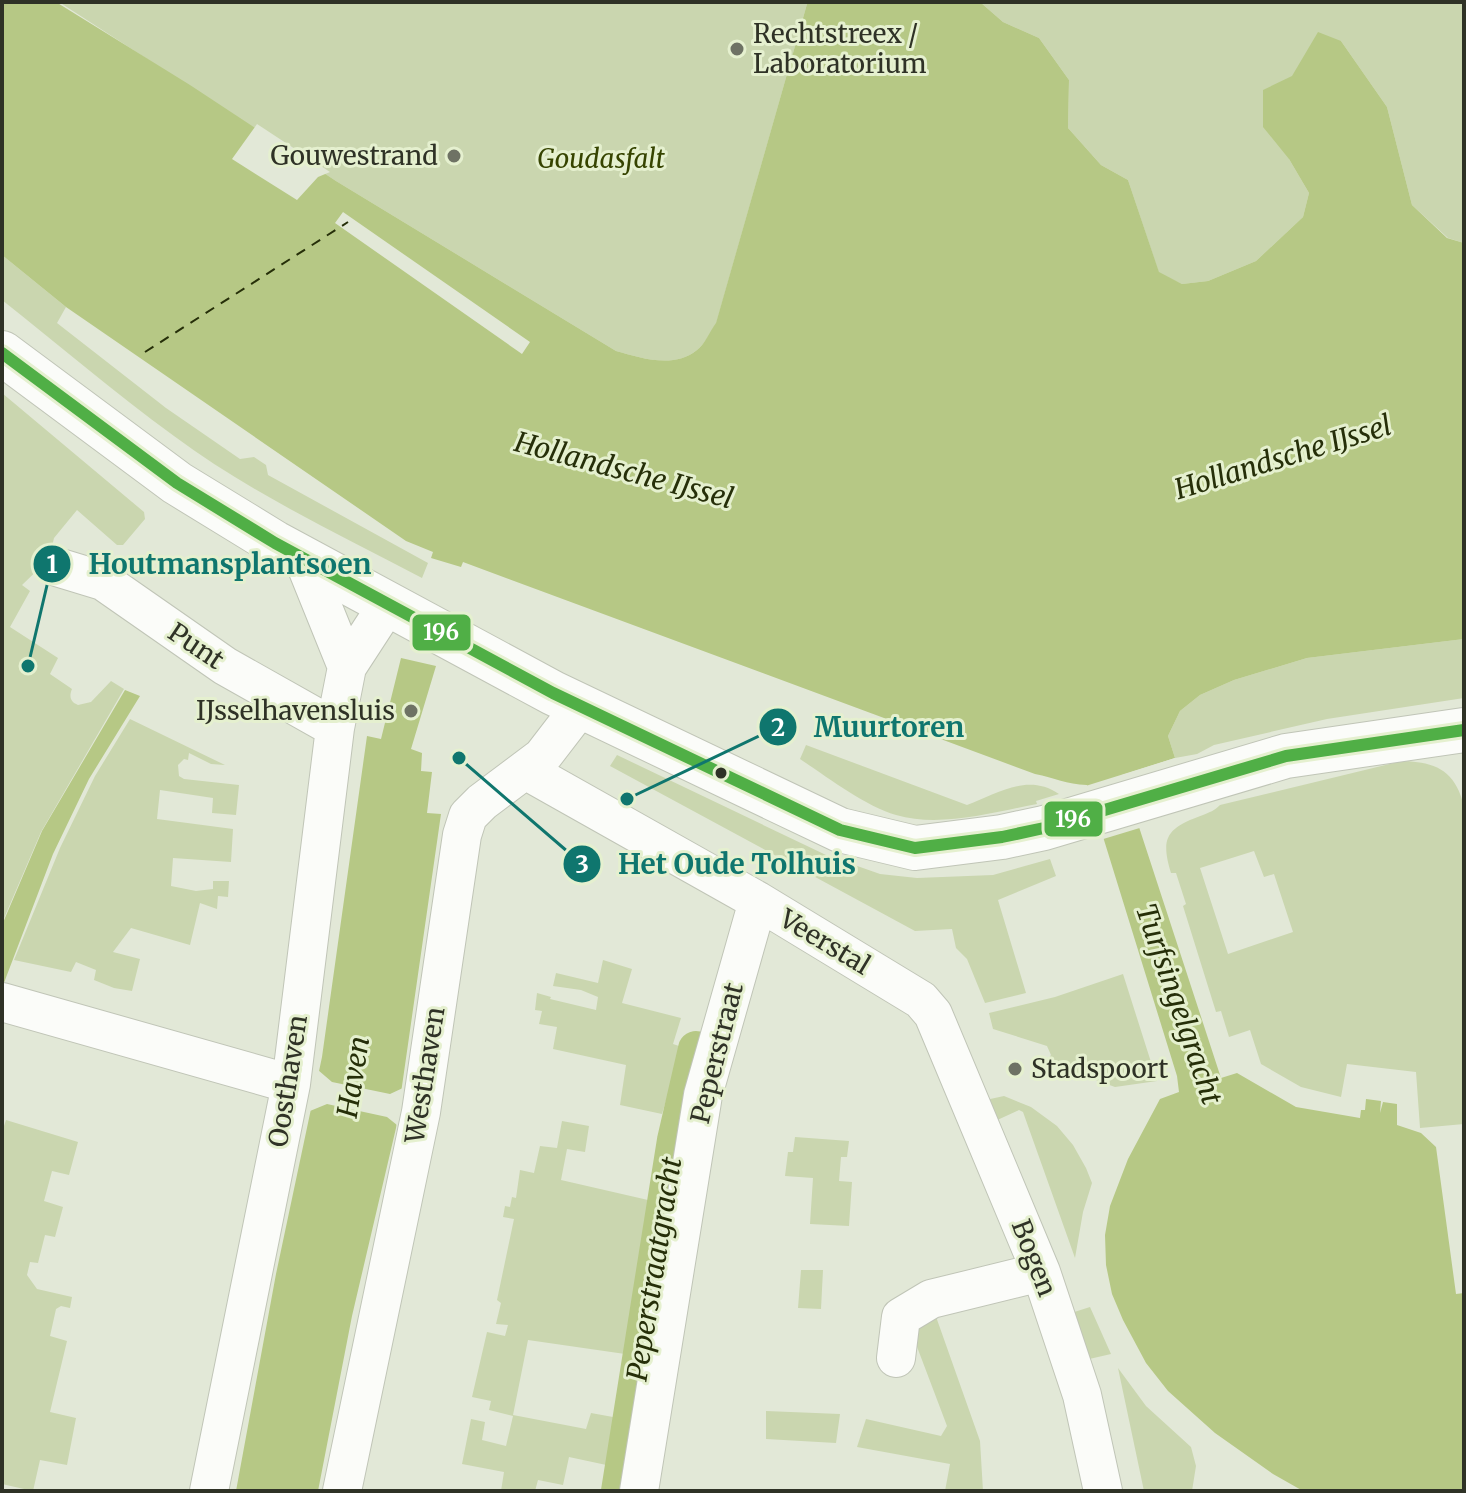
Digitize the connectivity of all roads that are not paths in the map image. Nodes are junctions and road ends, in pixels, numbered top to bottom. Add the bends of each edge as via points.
1 (2, 353) edge
2 (303, 558) junction
3 (57, 567) dead end
4 (388, 604) junction
5 (347, 667) junction
6 (582, 705) junction
7 (335, 728) junction
8 (1464, 730) edge
9 (527, 771) junction
10 (758, 901) junction
11 (6, 1003) edge
12 (942, 1032) joint
13 (291, 1084) junction
14 (1041, 1272) junction
15 (896, 1358) dead end
16 (209, 1491) edge
17 (342, 1491) edge
18 (639, 1491) edge
19 (1103, 1491) edge

1 - 2 main road via 177,483
2 - 4 main road
2 - 5 street
3 - 7 street, Punt via 103,581 225,666
4 - 5 street, Oosthaven
4 - 6 main road
5 - 7 street, Oosthaven
6 - 8 main road via 840,830 915,848 1044,828 1286,756
6 - 9 street, Westhaven
7 - 13 street, Oosthaven
9 - 10 street, Veerstal
9 - 17 street, Westhaven via 482,802 468,816 462,835 421,1112
10 - 12 street, Veerstal via 921,1000
10 - 18 street, Peperstraat via 703,1095
11 - 13 street
12 - 14 street, Bogen
13 - 16 street, Oosthaven
14 - 15 street via 931,1299 901,1317
14 - 19 street, Bogen via 1082,1395

